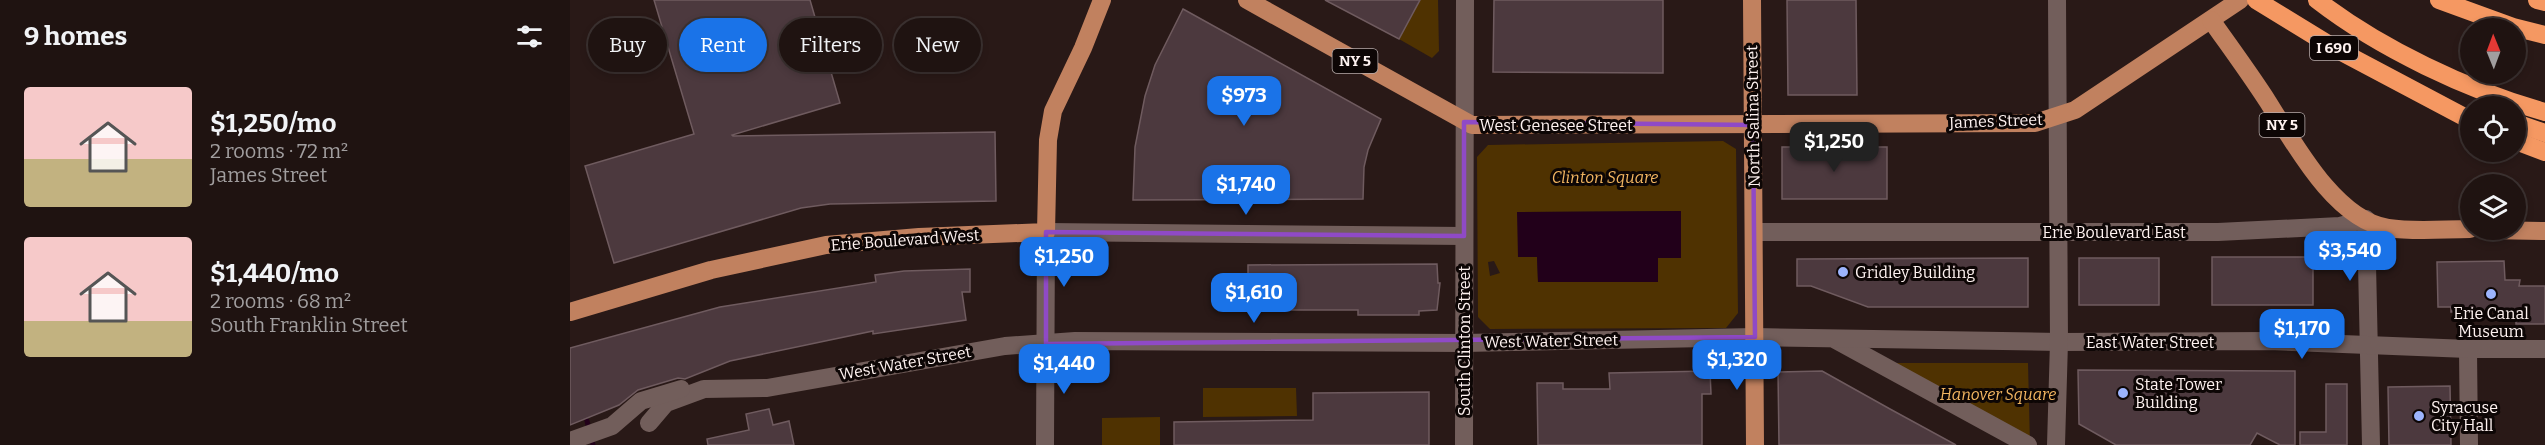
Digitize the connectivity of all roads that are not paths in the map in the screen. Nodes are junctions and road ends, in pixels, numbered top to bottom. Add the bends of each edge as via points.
1 (1102, 0) edge
2 (1247, 0) edge
3 (1466, 0) edge
4 (1752, 0) edge
5 (2057, 0) edge
6 (2240, 0) edge
7 (2256, 0) edge
8 (2317, 0) edge
9 (2439, 0) edge
10 (2537, 0) edge
11 (2545, 2) edge
12 (2211, 20) junction
13 (2545, 35) edge
14 (2415, 89) junction
15 (2460, 106) edge
16 (2545, 112) edge
17 (2460, 114) edge
18 (2058, 117) junction
19 (1464, 122) junction
20 (1753, 125) junction
21 (2526, 126) edge
22 (2545, 133) edge
23 (2526, 145) edge
24 (2545, 152) edge
25 (2366, 219) junction
26 (2460, 229) edge
27 (2526, 231) edge
28 (2545, 231) edge
29 (1046, 232) junction
30 (1754, 232) junction
31 (2059, 232) junction
32 (1464, 236) junction
33 (570, 312) edge
34 (1755, 338) junction
35 (1834, 339) junction
36 (2059, 342) junction
37 (1464, 343) junction
38 (2370, 343) junction
39 (1046, 344) junction
40 (2468, 349) junction
41 (2545, 349) edge
42 (704, 388) junction
43 (649, 423) dead end
44 (570, 441) edge
45 (1045, 445) edge
46 (1464, 445) edge
47 (1755, 445) edge
48 (2028, 445) edge
49 (2056, 445) edge
50 (2372, 445) edge
51 (2469, 445) edge

1 - 29 main road via 1053,111 1048,140
2 - 19 main road, West Genesee Street / NY 5
3 - 19 street, South Clinton Street
4 - 20 main road, North Salina Street
5 - 18 street
6 - 12 main road, James Street
7 - 14 highway, I 690 via 2336,49
8 - 16 highway via 2409,58
9 - 13 highway
10 - 11 highway
12 - 18 main road, James Street / NY 5 via 2075,110
12 - 25 main road, NY 5 via 2294,147 2330,191
14 - 15 highway, I 690
14 - 17 highway
18 - 20 main road, James Street / NY 5 via 2035,123
18 - 31 street
19 - 20 main road, West Genesee Street / NY 5
19 - 32 street, South Clinton Street
20 - 30 main road, North Salina Street
21 - 22 highway
23 - 24 highway
25 - 26 main road, NY 5 via 2387,228
25 - 31 street, Erie Boulevard East via 2340,226 2218,232
25 - 38 street
27 - 28 main road
29 - 32 street, Erie Boulevard West
29 - 33 main road, Erie Boulevard West via 826,245 711,270
29 - 39 street
30 - 31 street, Erie Boulevard East
30 - 34 main road, North Salina Street
31 - 36 street
32 - 37 street, South Clinton Street
34 - 35 street, East Water Street
34 - 37 street, West Water Street
34 - 47 main road, North Salina Street
35 - 36 street, East Water Street
35 - 48 street
36 - 38 street, East Water Street
36 - 49 street
37 - 39 street, West Water Street
37 - 46 street, South Clinton Street
38 - 40 street, East Water Street
38 - 50 street
39 - 42 street, West Water Street via 1005,346 767,388
39 - 45 street
40 - 41 street, East Water Street
40 - 51 street
42 - 43 street, West Water Street via 666,403
42 - 44 street, West Water Street via 684,388 641,401 612,426

